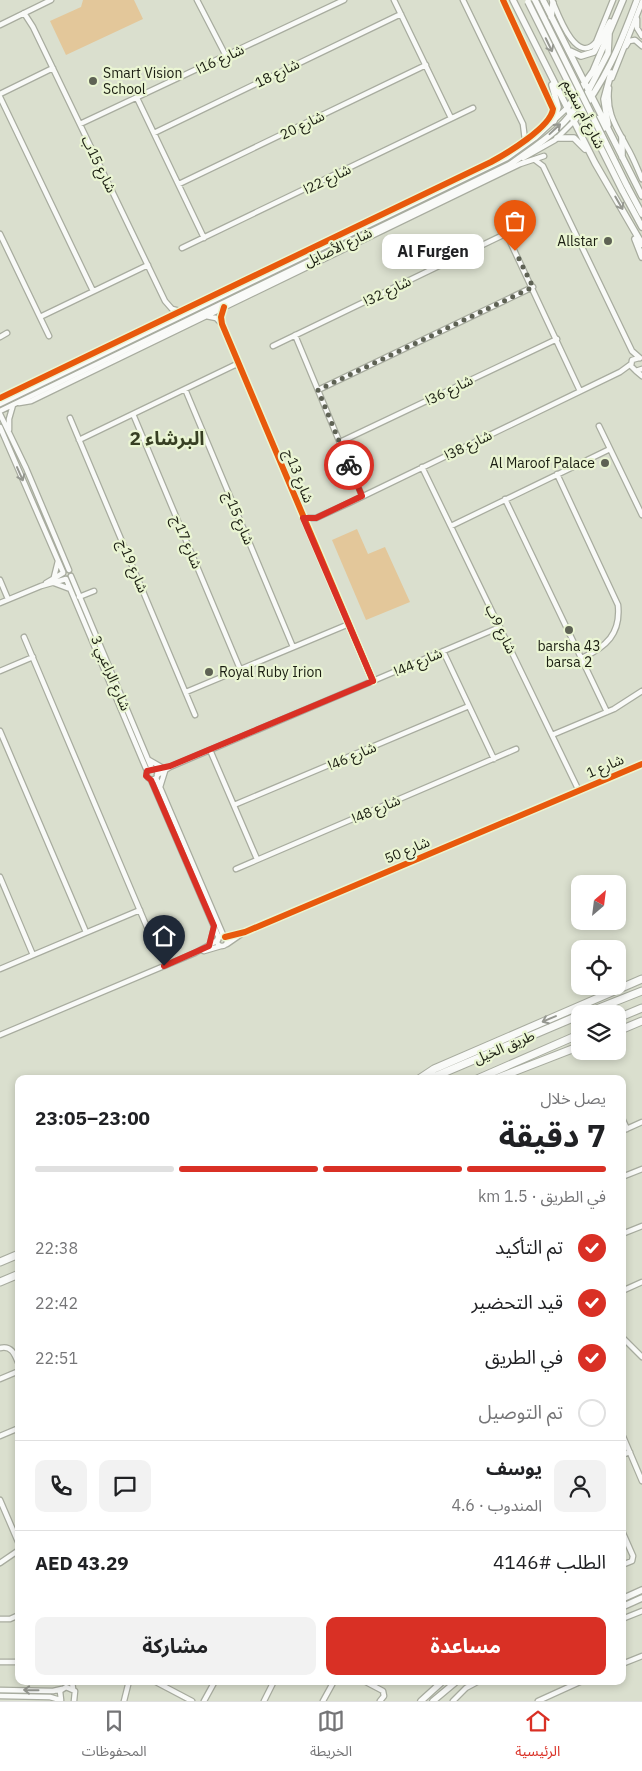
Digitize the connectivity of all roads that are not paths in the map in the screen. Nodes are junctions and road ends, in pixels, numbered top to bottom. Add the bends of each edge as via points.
1 (51, 0) edge
2 (344, 0) edge
3 (394, 0) edge
4 (463, 0) edge
5 (503, 0) edge
6 (513, 0) edge
7 (518, 0) edge
8 (535, 0) edge
9 (543, 0) edge
10 (613, 0) edge
11 (637, 0) edge
12 (199, 1) edge
13 (528, 1) edge
14 (552, 1) edge
15 (622, 2) edge
16 (642, 2) edge
17 (638, 12) junction
18 (25, 13) junction
19 (401, 14) junction
20 (551, 17) junction
21 (523, 18) junction
22 (0, 25) edge
23 (609, 33) junction
24 (642, 36) edge
25 (642, 46) edge
26 (568, 49) junction
27 (622, 51) junction
28 (224, 57) junction
29 (615, 59) junction
30 (426, 65) junction
31 (53, 68) junction
32 (550, 71) junction
33 (585, 84) junction
34 (0, 94) edge
35 (590, 94) junction
36 (0, 98) edge
37 (137, 98) junction
38 (472, 108) dead end
39 (567, 108) junction
40 (570, 114) junction
41 (451, 118) junction
42 (554, 121) junction
43 (574, 121) junction
44 (523, 124) junction
45 (81, 125) junction
46 (535, 131) junction
47 (154, 133) junction
48 (580, 133) junction
49 (611, 135) junction
50 (557, 138) junction
51 (622, 138) junction
52 (525, 140) junction
53 (622, 157) junction
54 (533, 159) junction
55 (595, 163) junction
56 (492, 164) junction
57 (510, 164) junction
58 (543, 166) junction
59 (642, 179) edge
60 (178, 184) junction
61 (625, 188) junction
62 (642, 196) edge
63 (642, 214) edge
64 (630, 223) junction
65 (528, 224) dead end
66 (642, 227) edge
67 (377, 229) junction
68 (385, 231) junction
69 (0, 234) edge
70 (506, 234) junction
71 (204, 238) junction
72 (642, 244) edge
73 (182, 248) dead end
74 (328, 252) junction
75 (642, 257) edge
76 (322, 260) junction
77 (148, 265) junction
78 (533, 287) junction
79 (93, 291) junction
80 (166, 301) junction
81 (224, 307) junction
82 (198, 308) junction
83 (184, 310) junction
84 (205, 316) junction
85 (40, 317) junction
86 (162, 321) junction
87 (222, 324) junction
88 (7, 334) dead end
89 (295, 335) junction
90 (49, 336) dead end
91 (0, 337) edge
92 (557, 339) junction
93 (273, 346) dead end
94 (112, 348) junction
95 (130, 350) junction
96 (632, 351) junction
97 (641, 359) edge
98 (631, 363) junction
99 (238, 364) junction
100 (642, 369) edge
101 (635, 370) junction
102 (620, 372) junction
103 (642, 376) edge
104 (36, 383) junction
105 (185, 389) junction
106 (318, 390) junction
107 (580, 391) junction
108 (0, 398) edge
109 (0, 404) edge
110 (16, 404) junction
111 (0, 413) edge
112 (133, 414) junction
113 (70, 418) dead end
114 (599, 426) dead end
115 (1, 430) edge
116 (11, 436) junction
117 (79, 440) junction
118 (340, 442) junction
119 (610, 449) junction
120 (422, 467) junction
121 (557, 474) junction
122 (362, 496) junction
123 (505, 499) junction
124 (642, 515) edge
125 (303, 518) junction
126 (316, 518) junction
127 (451, 526) junction
128 (308, 529) junction
129 (58, 559) junction
130 (69, 570) junction
131 (63, 573) junction
132 (68, 578) junction
133 (0, 580) edge
134 (53, 581) junction
135 (71, 590) junction
136 (94, 591) dead end
137 (79, 597) junction
138 (8, 599) junction
139 (0, 603) edge
140 (349, 624) junction
141 (500, 627) junction
142 (24, 636) dead end
143 (293, 647) junction
144 (443, 651) junction
145 (33, 657) junction
146 (582, 658) junction
147 (0, 670) edge
148 (240, 670) junction
149 (373, 681) junction
150 (642, 691) edge
151 (186, 692) junction
152 (469, 706) junction
153 (607, 712) junction
154 (195, 715) dead end
155 (0, 731) edge
156 (552, 735) junction
157 (516, 749) dead end
158 (210, 750) junction
159 (147, 758) junction
160 (494, 759) junction
161 (642, 764) edge
162 (164, 769) junction
163 (151, 770) junction
164 (155, 778) junction
165 (160, 788) junction
166 (579, 791) junction
167 (234, 805) junction
168 (257, 859) junction
169 (236, 868) dead end
170 (0, 877) edge
171 (140, 910) junction
172 (216, 926) junction
173 (86, 932) junction
174 (149, 932) dead end
175 (245, 932) junction
176 (234, 935) junction
177 (221, 938) junction
178 (227, 944) junction
179 (209, 946) junction
180 (221, 946) junction
181 (196, 953) junction
182 (33, 955) junction
183 (0, 969) edge
184 (642, 979) edge
185 (642, 990) edge
186 (606, 1005) edge
187 (642, 1008) edge
188 (626, 1015) edge
189 (571, 1019) edge
190 (642, 1021) edge
191 (626, 1028) edge
192 (1, 1033) edge
193 (571, 1038) edge
194 (571, 1049) edge
195 (425, 1075) edge
196 (438, 1075) edge
197 (486, 1075) edge
198 (505, 1075) edge
199 (642, 1122) edge
200 (626, 1130) edge
201 (642, 1169) edge
202 (626, 1175) edge
203 (642, 1226) edge
204 (626, 1232) edge
205 (15, 1256) edge
206 (0, 1262) edge
207 (15, 1276) edge
208 (0, 1282) edge
209 (642, 1282) edge
210 (626, 1289) edge
211 (626, 1341) edge
212 (0, 1348) edge
213 (642, 1356) edge
214 (15, 1357) edge
215 (15, 1373) edge
216 (0, 1379) edge
217 (15, 1431) edge
218 (0, 1436) edge
219 (626, 1443) edge
220 (630, 1452) junction
221 (626, 1454) edge
222 (642, 1481) edge
223 (0, 1500) edge
224 (2, 1508) edge
225 (15, 1536) edge
226 (626, 1540) edge
227 (15, 1553) edge
228 (0, 1563) edge
229 (626, 1563) edge
230 (642, 1590) edge
231 (626, 1597) edge
232 (642, 1598) edge
233 (626, 1605) edge
234 (642, 1611) edge
235 (15, 1617) edge
236 (626, 1617) edge
237 (0, 1619) edge
238 (642, 1656) edge
239 (0, 1662) edge
240 (15, 1662) edge
241 (626, 1662) edge
242 (67, 1685) edge
243 (72, 1685) edge
244 (128, 1685) edge
245 (162, 1685) edge
246 (213, 1685) edge
247 (272, 1685) edge
248 (332, 1685) edge
249 (372, 1685) edge
250 (439, 1685) edge
251 (452, 1685) edge
252 (472, 1685) edge
253 (573, 1685) edge
254 (64, 1688) junction
255 (73, 1689) junction
256 (0, 1690) edge
257 (0, 1696) edge
258 (37, 1696) junction
259 (54, 1701) edge
260 (61, 1701) edge
261 (74, 1701) edge
262 (124, 1701) edge
263 (192, 1701) edge
264 (204, 1701) edge
265 (264, 1701) edge
266 (323, 1701) edge
267 (380, 1701) edge
268 (421, 1701) edge
269 (433, 1701) edge
270 (453, 1701) edge
271 (538, 1701) edge

1 - 18 street
2 - 28 street, شارع 16ا
3 - 19 street
4 - 44 street
5 - 46 street via 553,107 551,117
6 - 21 main road
7 - 21 main road
8 - 61 main road, شارع أم سقيم, bridge
9 - 20 main road
10 - 14 street via 596,42 584,48 571,39
11 - 29 main road, شارع الأصايل
12 - 28 street
13 -> 61 main road, شارع أم سقيم, bridge
14 - 20 main road
15 - 23 main road, شارع الأصايل
15 - 26 main road via 594,52 581,56
16 - 17 street
17 - 24 street via 637,28
17 - 27 street
18 - 22 street
18 - 31 street, شارع 15ب
19 - 30 street
19 - 47 street, شارع 18
20 - 26 main road
21 - 32 main road
23 - 33 main road, شارع الأصايل
23 - 35 main road via 608,53
25 - 27 street via 633,40
26 - 33 main road
27 - 51 street via 608,99 610,117
28 - 37 street, شارع 16ا
29 - 35 main road, شارع الأصايل
29 - 49 main road via 604,98
30 - 41 street
30 - 60 street, شارع 20
31 - 34 street
31 - 45 street, شارع 15ب
32 - 39 main road
32 - 42 main road via 558,103
33 - 35 main road
33 - 39 main road, شارع الأصايل
33 - 40 main road
35 - 43 main road, شارع الأصايل
35 - 49 main road
36 - 79 street
37 - 45 street, شارع 16ا
37 - 47 street
38 - 41 street, شارع 22ا
39 - 40 main road
39 - 42 street, شارع الأصايل
40 - 43 main road
57 -> 40 main road via 545,139
41 - 71 street, شارع 22ا
42 - 56 street, شارع الأصايل via 523,148
43 - 48 main road
43 - 50 street, شارع الأصايل
44 - 46 street
44 - 52 street
45 - 77 street, شارع 15ب
46 - 52 street
47 - 60 street
48 - 49 main road via 584,124 595,118
48 - 55 main road
49 - 53 main road
50 - 55 main road via 576,139
50 - 57 street, شارع الأصايل
51 - 53 main road
51 - 59 street
52 - 56 street
53 - 62 main road
54 - 58 street
54 - 58 street via 544,156
54 - 68 street
55 -> 64 main road
56 - 82 street, شارع الأصايل
56 - 83 street
57 - 67 street, شارع الأصايل
58 - 96 street
60 - 71 street
61 - 63 main road, شارع أم سقيم
61 - 66 main road, شارع أم سقيم
64 - 72 main road
64 - 75 main road
65 - 70 street, شارع 32ا
67 - 68 street
67 - 74 street, شارع الأصايل
68 - 76 street
69 - 85 street
70 - 78 street
70 - 89 street, شارع 32ا
71 - 73 street, شارع 22ا
74 - 76 street
74 - 95 street, شارع الأصايل
76 - 81 street
77 - 79 street
77 - 80 street, شارع 15ب
78 - 92 street
78 - 106 street
79 - 85 street
80 - 83 street via 174,310
80 - 86 street via 167,313
81 - 84 street
81 - 87 street, شارع 13ج
82 - 83 street
82 - 94 street, شارع الأصايل
83 - 86 street
84 - 87 street via 216,318
84 - 95 street
85 - 90 street
86 - 94 street
87 - 99 street, شارع 13ج
88 - 91 street
89 - 93 street, شارع 32ا
89 - 106 street
92 - 107 street
92 - 118 street, شارع 36ا
94 - 104 street
95 - 110 street via 29,402
96 - 97 street
96 - 98 street
97 - 98 street, شارع 38ا via 636,358
98 - 101 street
98 - 102 street, شارع 38ا
99 - 105 street
99 - 125 street, شارع 13ج
100 - 101 street, شارع 38ا
101 - 102 street, شارع 38ا
101 - 103 street
102 - 107 street, شارع 38ا
104 - 108 street
104 - 109 street
105 - 112 street
105 - 143 street, شارع 15ج
106 - 118 street
107 - 120 street, شارع 38ا
110 - 111 street
110 - 116 street via 9,420
111 - 116 street
112 - 117 street
112 - 148 street, شارع 17ج
113 - 117 street, شارع 19ج
114 - 119 street
115 -> 129 street
116 - 130 street
117 - 151 street, شارع 19ج
118 - 122 street
119 - 121 street
119 - 124 street
120 - 122 street, شارع 38ا
120 - 127 street, شارع 9ب
121 - 123 street
121 - 146 street via 614,593 618,609 618,625 609,641
122 - 126 street, شارع 38ا
123 - 127 street
123 - 146 street
125 - 126 street, شارع 38ا
125 - 128 street, شارع 13ج
126 - 128 street, شارع 38ا
127 - 141 street, شارع 9ب
128 - 140 street, شارع 13ج
129 - 131 street
129 - 134 street
130 - 131 street
130 - 132 street
131 - 132 street
131 - 134 street
132 - 134 street
132 - 135 street, شارع الراعبي 3
132 - 137 street, شارع الراعبي 3
133 - 138 street
134 - 135 street
134 - 138 street
135 - 163 street, شارع الراعبي 3
136 - 137 street
137 - 159 street, شارع الراعبي 3
138 - 139 street
140 - 143 street
140 - 149 street, شارع 13ج
141 - 144 street, شارع 44ا
141 - 156 street, شارع 9ب
142 - 145 street
143 - 148 street
144 - 149 street, شارع 44ا
144 - 152 street
145 - 147 street
145 - 171 street
146 - 153 street
148 - 151 street
149 - 158 street, شارع 44ا
150 - 153 street
151 - 154 street, شارع 19ج
152 - 160 street
152 - 167 street, شارع 46ا
153 - 156 street
155 - 173 street
156 - 166 street, شارع 9ب
157 - 160 street, شارع 48ا
158 - 162 street, شارع 44ا
158 - 167 street
159 - 162 street
159 - 163 street, شارع الراعبي 3
160 - 168 street, شارع 48ا
161 - 166 street, شارع 1
162 - 163 street
162 - 164 street, شارع 44ا
162 - 165 street
163 - 164 street
163 - 164 street via 146,776
164 - 165 street
164 - 172 street
165 - 172 street
166 - 175 street, شارع 50
167 - 168 street
168 - 169 street, شارع 48ا
170 - 182 street
171 - 173 street
171 - 174 street
172 - 176 street
172 - 177 street
172 - 179 street
173 - 182 street
175 - 176 street, شارع 50
175 - 178 street, شارع 50
176 - 177 street, شارع 50
177 - 178 street
177 - 179 street, شارع 50
177 - 180 street
178 - 180 street, شارع 50
179 - 181 street, شارع 50
180 - 181 street, شارع 50
181 - 192 street, شارع 50
182 - 183 street
184 -> 195 highway
185 - 186 highway
187 - 188 highway
189 - 196 highway, طريق الخيل
190 - 191 highway
193 - 197 highway, طريق الخيل
194 - 198 highway
199 - 200 street
201 - 202 street
203 - 204 street
205 - 206 highway
207 - 208 highway
209 - 210 street
211 - 213 street
212 - 214 street via 10,1348
215 - 216 street
217 - 218 street
219 - 220 street
220 - 221 street
220 - 222 street
223 - 224 street
224 - 225 street
226 - 229 street via 633,1556
227 - 228 street
230 - 231 main road
232 - 233 main road
234 - 236 street
235 - 237 street
238 - 241 street
239 - 240 street
242 - 254 street
243 - 255 street
244 - 262 street
245 - 263 street
246 - 264 street
247 - 265 street
248 - 266 street
249 - 267 street via 383,1691
250 - 268 main road
251 - 269 main road
252 - 270 street
253 - 271 street
254 - 255 street
254 -> 256 street via 52,1691
254 - 260 street via 59,1694
255 - 261 street via 76,1694
257 - 258 street
258 - 259 street
258 - 260 street

